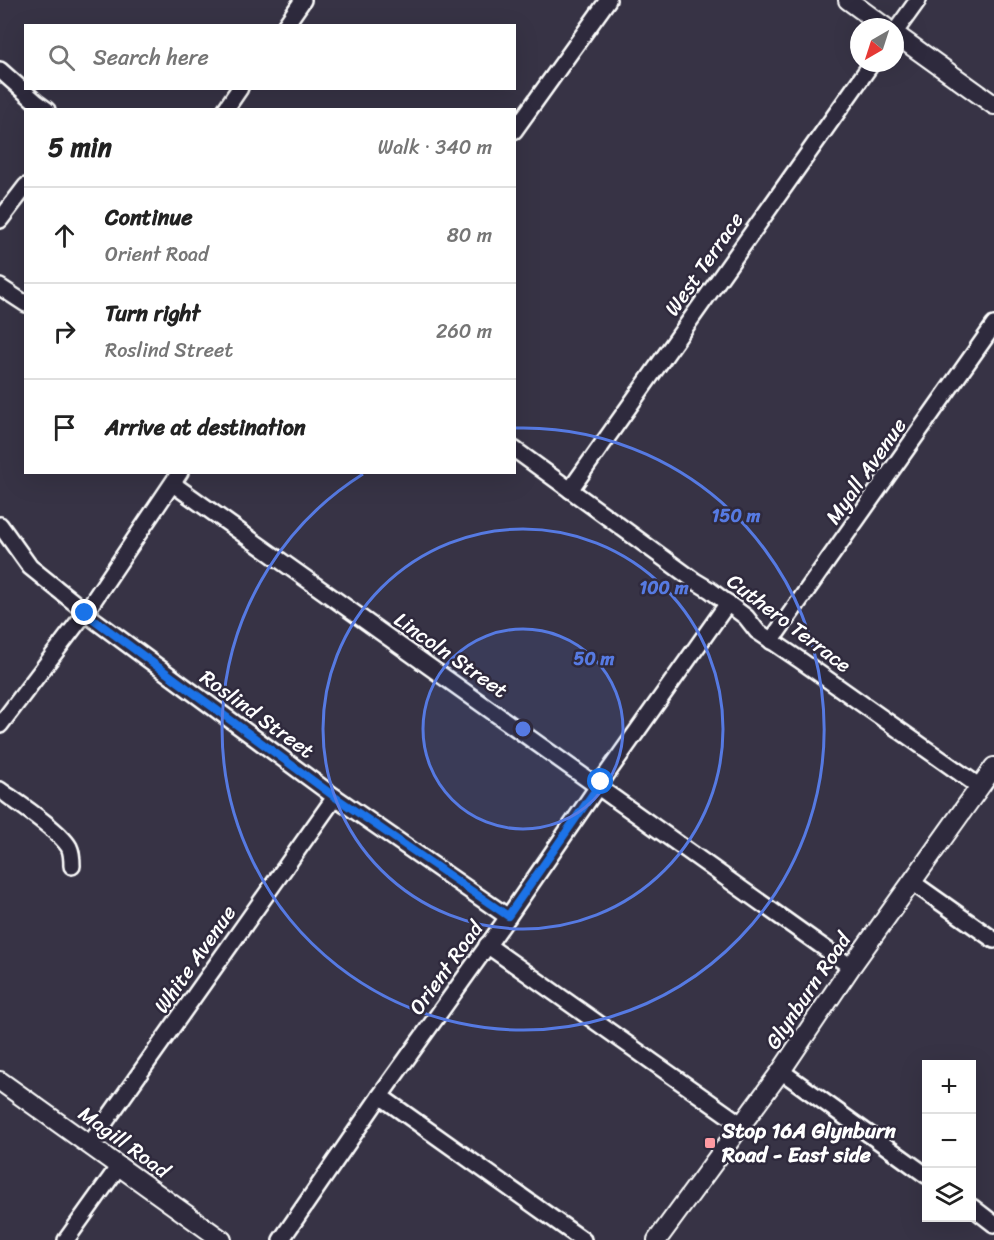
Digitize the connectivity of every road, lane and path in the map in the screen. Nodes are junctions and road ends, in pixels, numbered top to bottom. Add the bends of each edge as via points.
1 (303, 0) edge
2 (609, 0) edge
3 (848, 0) edge
4 (918, 0) edge
5 (873, 18) edge
6 (904, 20) edge
7 (286, 24) edge
8 (904, 40) edge
9 (0, 70) edge
10 (866, 72) edge
11 (239, 90) edge
12 (994, 105) edge
13 (44, 108) edge
14 (226, 108) edge
15 (516, 128) edge
16 (24, 189) edge
17 (0, 220) edge
18 (0, 287) edge
19 (24, 303) edge
20 (994, 324) edge
21 (516, 450) edge
22 (177, 478) edge
23 (570, 490) junction
24 (0, 525) edge
25 (728, 603) junction
26 (85, 613) junction
27 (771, 641) junction
28 (0, 725) edge
29 (994, 767) edge
30 (598, 786) junction
31 (980, 787) junction
32 (0, 790) edge
33 (335, 797) junction
34 (72, 866) dead end
35 (912, 882) junction
36 (508, 916) junction
37 (994, 940) edge
38 (487, 945) junction
39 (851, 967) junction
40 (781, 1071) junction
41 (0, 1081) edge
42 (380, 1096) junction
43 (742, 1125) junction
44 (89, 1145) junction
45 (119, 1166) junction
46 (922, 1171) edge
47 (976, 1210) edge
48 (994, 1224) edge
49 (66, 1240) edge
50 (222, 1240) edge
51 (281, 1240) edge
52 (583, 1240) edge
53 (657, 1240) edge

1 - 7 street
2 - 15 street
3 - 5 main road
4 - 6 street
8 - 12 main road
9 - 13 street
10 - 23 street, West Terrace
11 - 14 street
16 - 17 street
18 - 19 street
20 - 27 street, Myall Avenue
21 - 23 street, Cuthero Terrace
22 - 26 street
22 - 30 street, Lincoln Street
23 - 25 street, Cuthero Terrace
24 - 26 street, Roslind Street via 30,567
25 - 27 street, Cuthero Terrace
25 - 30 street, Orient Road
26 - 28 street
26 - 33 street, Roslind Street
27 - 31 street, Cuthero Terrace
29 - 31 main road, Glynburn Road
30 - 36 street, Orient Road
30 - 39 street, Lincoln Street
31 - 35 main road, Glynburn Road
32 - 34 street via 66,842
33 - 36 street, Roslind Street
33 - 44 street, White Avenue
35 - 37 street
35 - 39 main road, Glynburn Road
36 - 38 street, Orient Road
38 - 42 street, Orient Road
38 - 43 street
39 - 40 main road, Glynburn Road
40 - 43 main road, Glynburn Road
40 - 46 street
41 - 44 main road, Magill Road
42 - 51 street, Orient Road
42 - 52 street
43 - 53 main road, Glynburn Road
44 - 45 main road, Magill Road
45 - 49 street
45 - 50 main road, Magill Road
47 - 48 street

